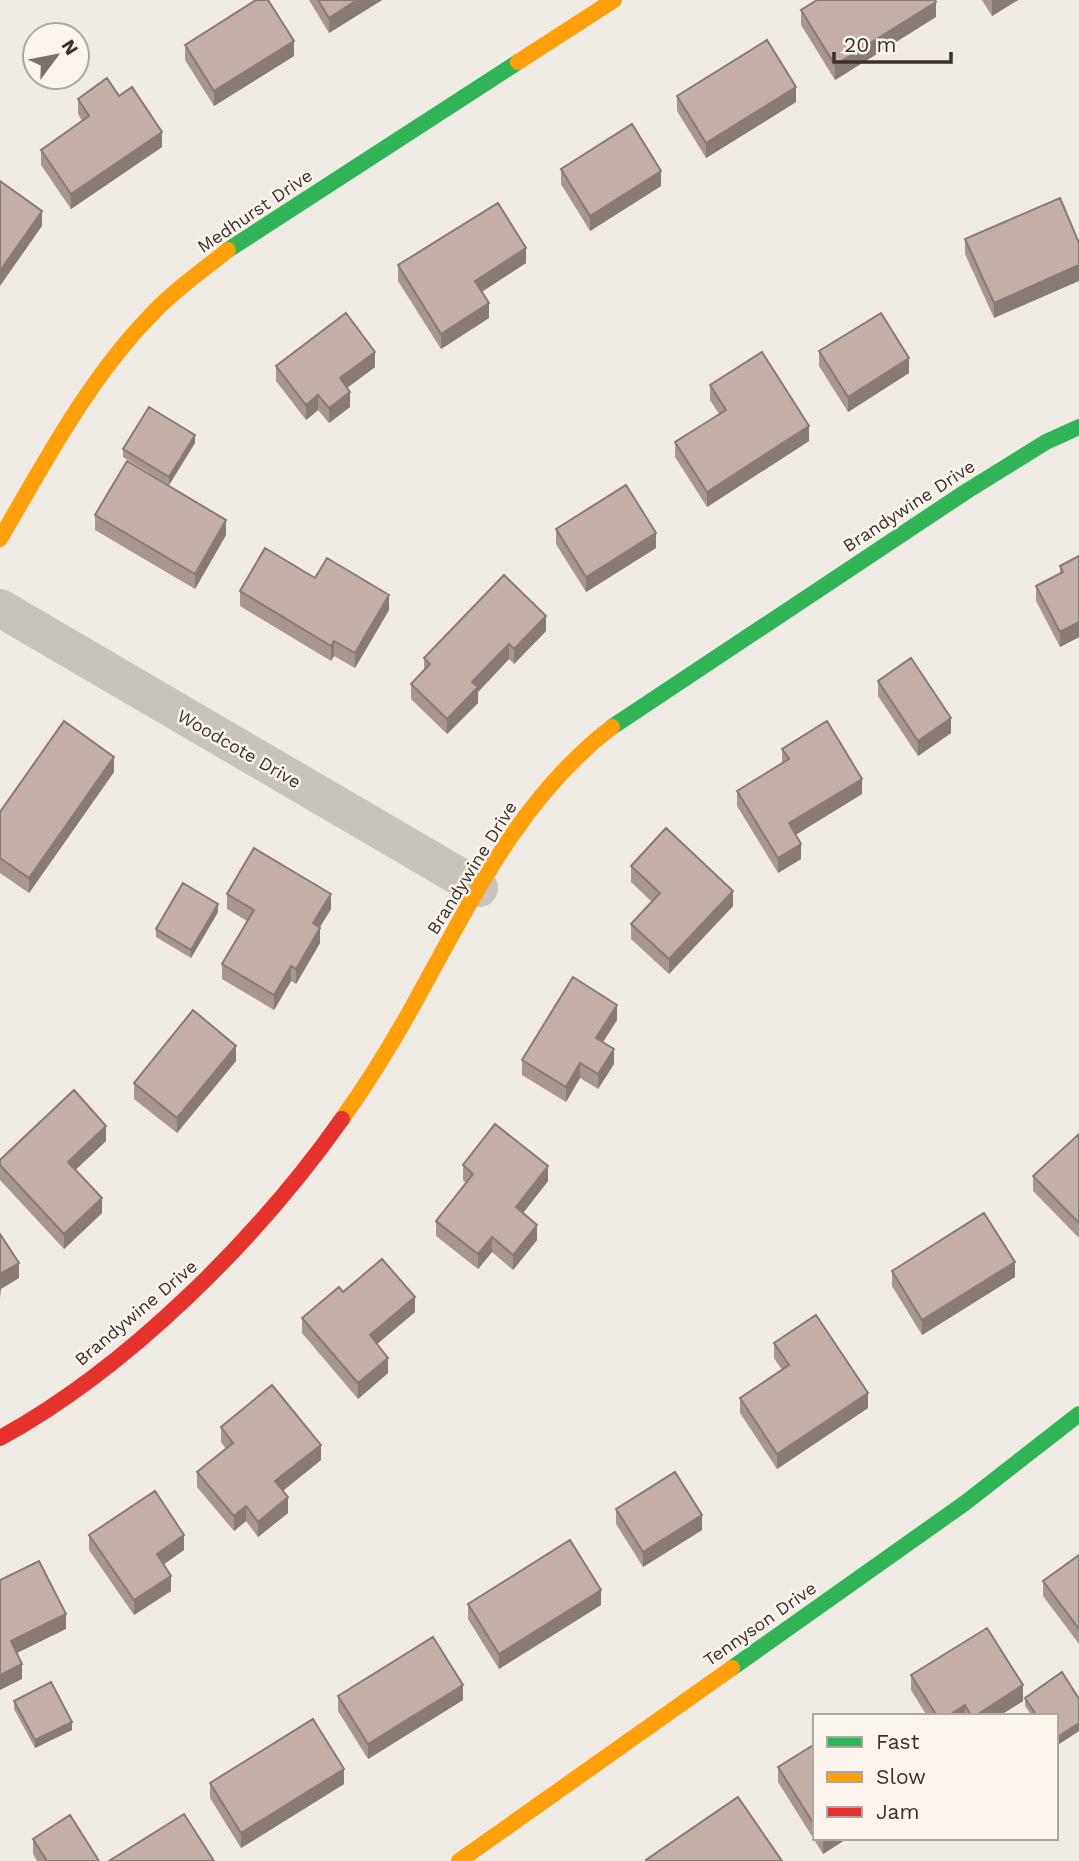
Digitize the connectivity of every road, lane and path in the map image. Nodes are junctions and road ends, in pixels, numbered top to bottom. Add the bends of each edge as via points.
1 (614, 0) edge
2 (1079, 427) edge
3 (0, 539) edge
4 (0, 608) edge
5 (479, 888) junction
6 (1079, 1415) edge
7 (0, 1438) edge
8 (459, 1861) edge

1 - 3 street, Medhurst Drive via 234,245 183,286 142,323 99,376
2 - 5 street, Brandywine Drive via 967,491 609,729 574,759 530,809
4 - 5 street, Woodcote Drive
5 - 7 street, Brandywine Drive via 364,1088 287,1191 227,1259 160,1322 63,1398
6 - 8 street, Tennyson Drive via 965,1503

